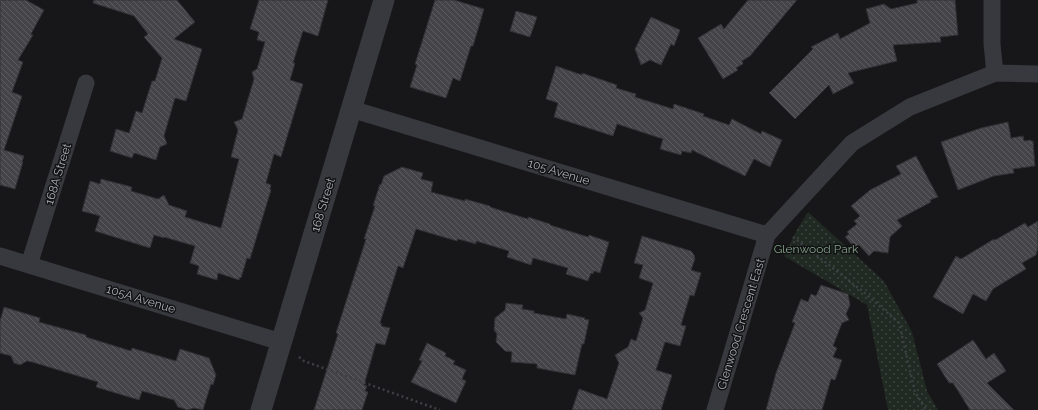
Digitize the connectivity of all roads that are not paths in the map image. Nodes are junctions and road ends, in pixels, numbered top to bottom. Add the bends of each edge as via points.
1 (384, 0) edge
2 (992, 0) edge
3 (995, 73) junction
4 (1038, 74) edge
5 (86, 83) dead end
6 (352, 109) junction
7 (767, 235) junction
8 (0, 256) edge
9 (29, 265) junction
10 (281, 342) junction
11 (261, 410) edge
12 (715, 410) edge

1 - 6 street, 168 Street
2 - 3 street
3 - 4 street
3 - 7 street, Glenwood Crescent East via 910,107 852,143
5 - 9 street, 168A Street
6 - 7 street, 105 Avenue
6 - 10 street, 168 Street
7 - 12 street, Glenwood Crescent East
8 - 9 street, 105A Avenue
9 - 10 street, 105A Avenue
10 - 11 street, 168 Street

